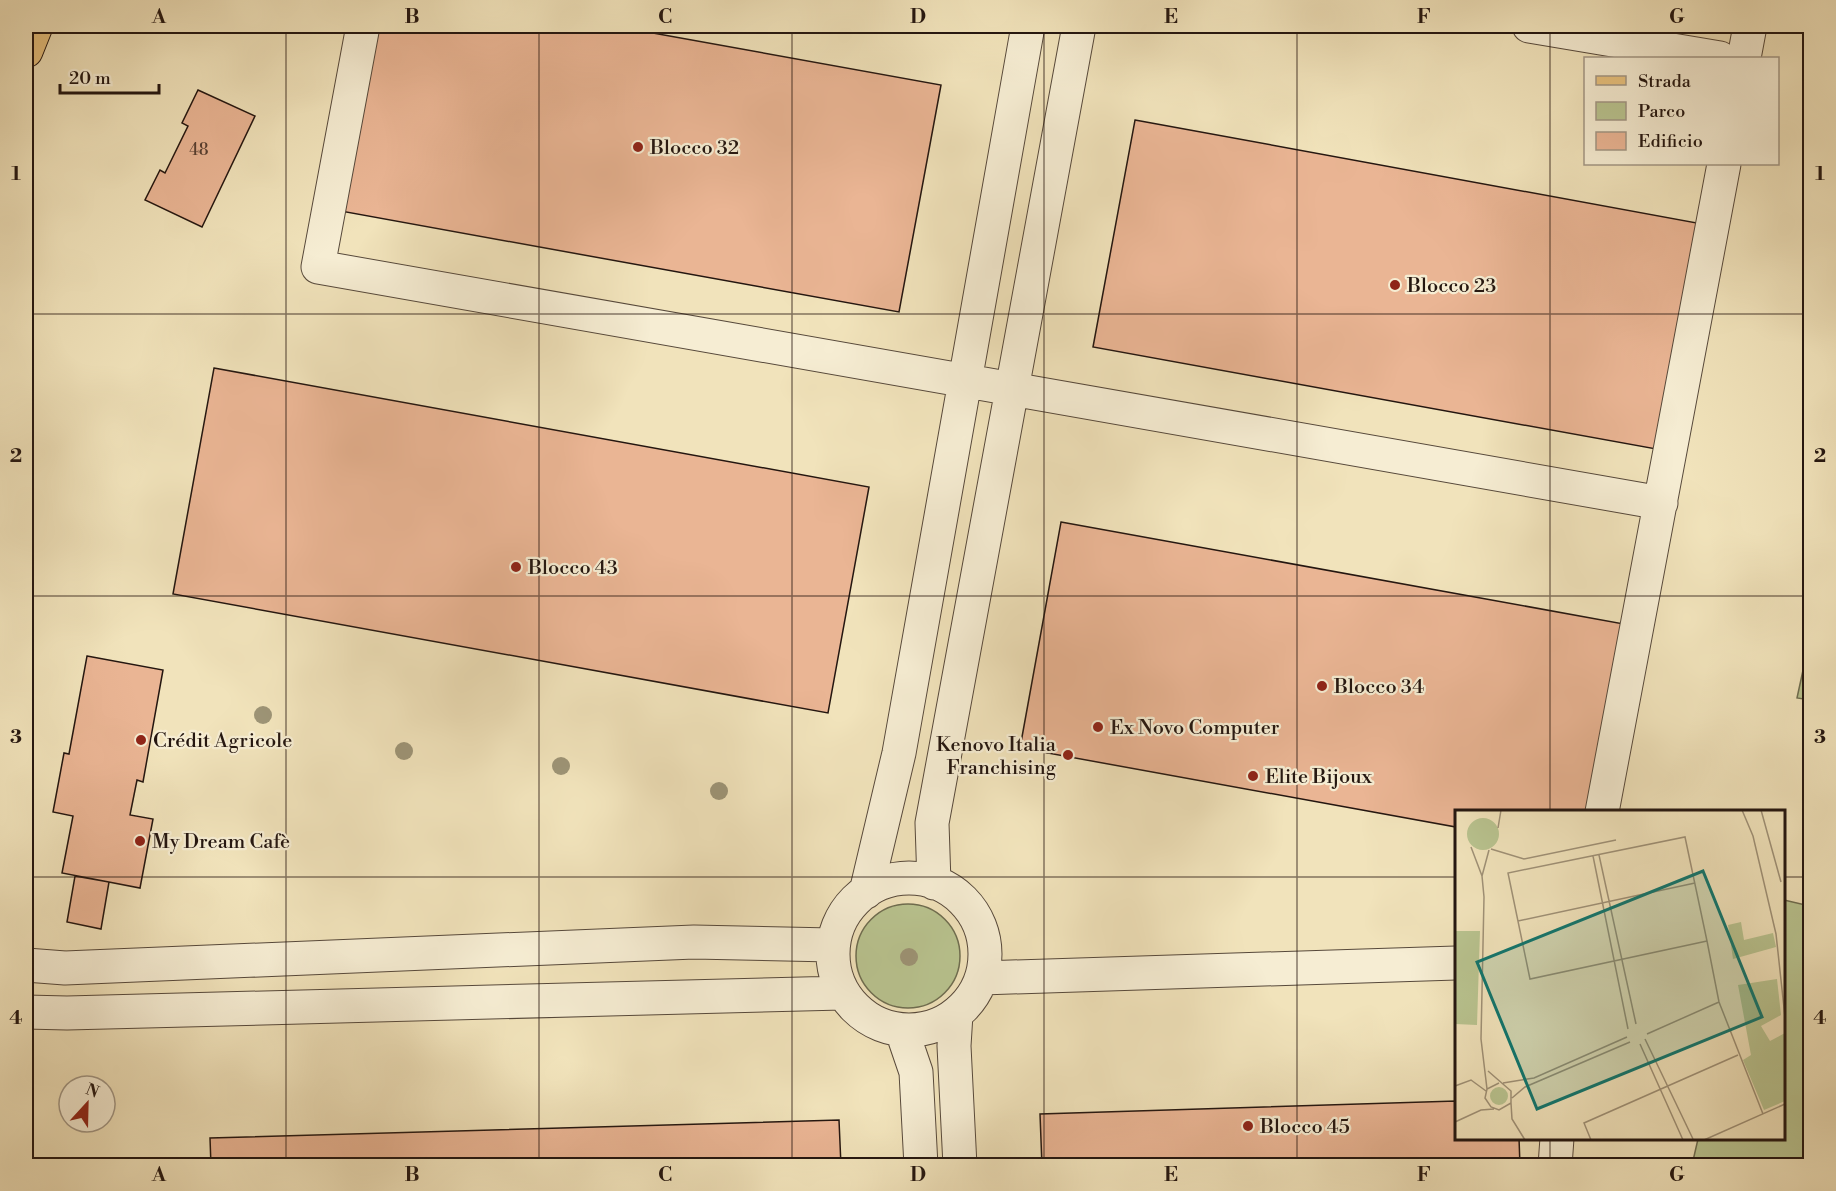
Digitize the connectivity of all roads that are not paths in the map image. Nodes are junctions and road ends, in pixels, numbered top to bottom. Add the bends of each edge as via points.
1 (36, 26) edge
2 (363, 26) edge
3 (1028, 26) edge
4 (1079, 26) edge
5 (1529, 26) edge
6 (1750, 26) edge
7 (26, 51) edge
8 (1714, 57) edge
9 (1743, 57) edge
10 (1724, 165) edge
11 (965, 381) junction
12 (1014, 389) junction
13 (1661, 503) junction
14 (1602, 810) edge
15 (934, 883) junction
16 (866, 892) junction
17 (832, 945) junction
18 (1455, 963) edge
19 (26, 965) edge
20 (982, 978) junction
21 (842, 993) junction
22 (26, 1012) edge
23 (956, 1014) junction
24 (902, 1031) junction
25 (1557, 1140) edge
26 (921, 1166) edge
27 (960, 1166) edge
28 (1555, 1166) edge

1 - 7 main road
2 - 11 lane via 318,267
3 - 11 lane
4 - 12 lane
5 - 8 lane
6 - 9 lane
10 - 13 lane
11 - 12 lane
11 - 16 lane via 899,753
12 - 13 lane
12 - 15 lane via 932,823
13 - 14 lane
15 - 16 lane via 897,879
15 - 20 lane via 968,904 981,927 986,952
16 - 17 lane via 853,901 839,921
17 - 19 lane via 694,942 65,968
17 - 21 lane via 833,969
18 - 20 lane
20 - 23 lane via 970,1001
21 - 22 lane
21 - 24 lane via 857,1012 878,1025
23 - 24 lane via 927,1029
23 - 27 lane
24 - 26 lane via 916,1072
25 - 28 lane

